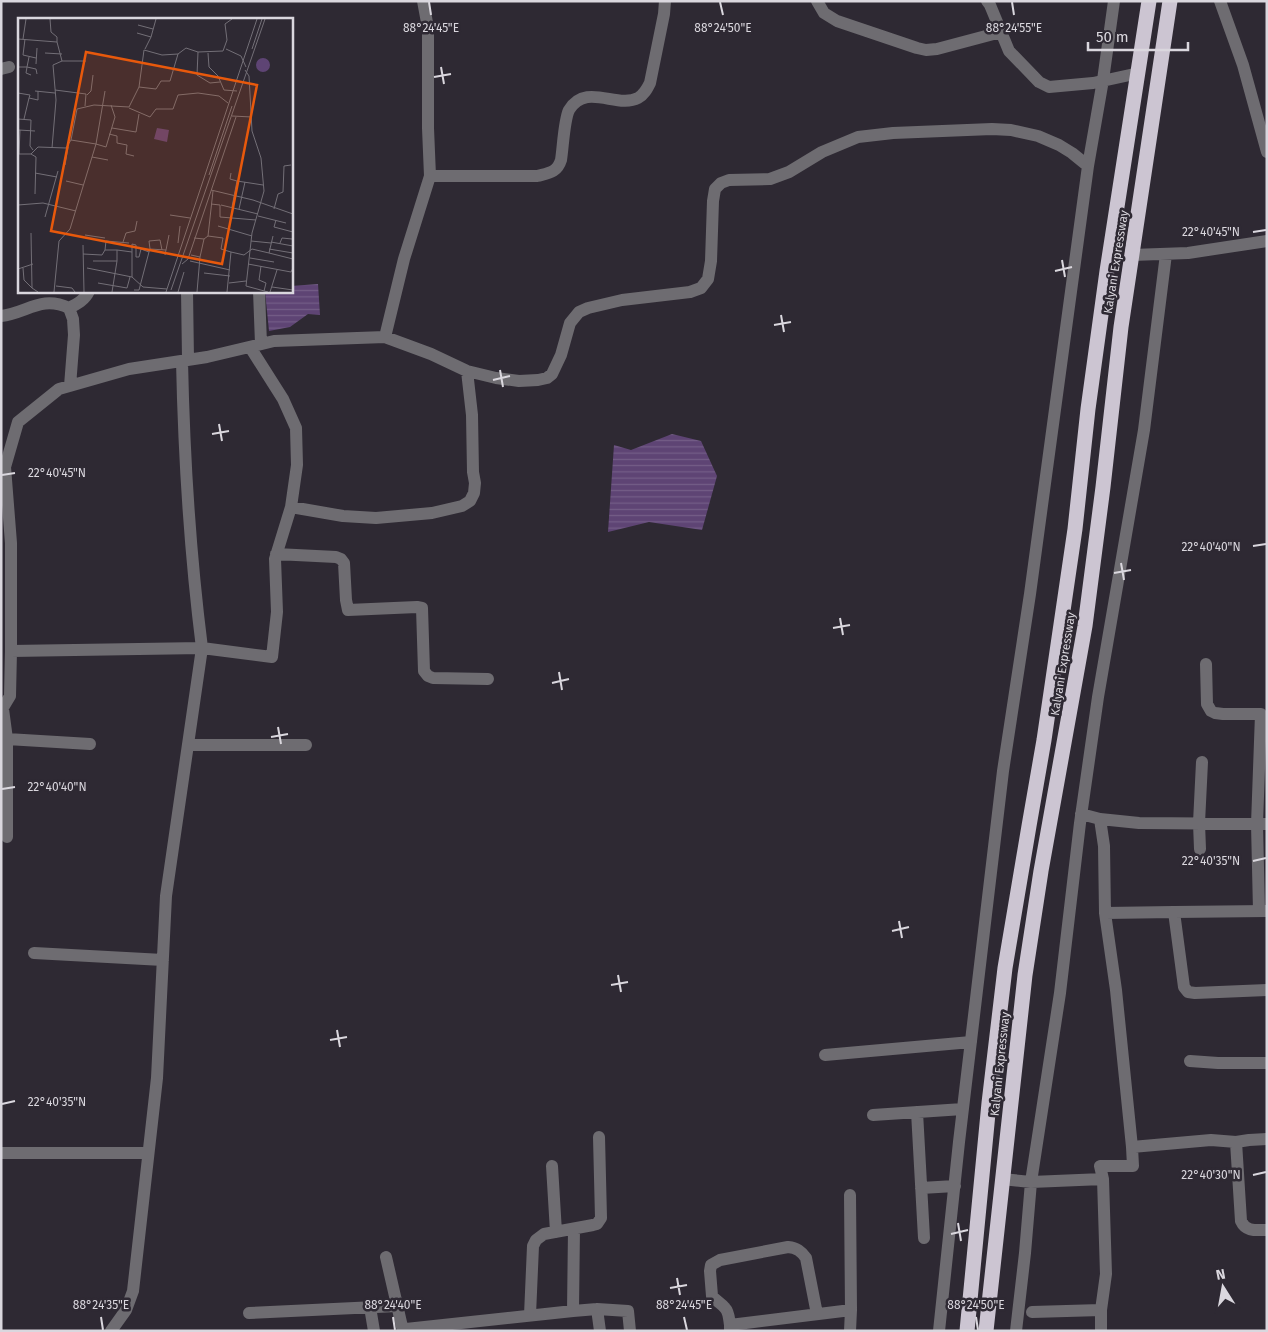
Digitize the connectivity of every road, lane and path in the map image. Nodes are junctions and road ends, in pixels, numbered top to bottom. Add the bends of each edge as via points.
1 (422, 1) edge
2 (665, 1) edge
3 (817, 1) edge
4 (987, 1) edge
5 (1114, 1) edge
6 (1149, 1) edge
7 (1170, 1) edge
8 (1220, 1) edge
9 (1001, 32) junction
10 (1139, 73) junction
11 (1103, 80) junction
12 (1267, 152) edge
13 (1088, 166) junction
14 (430, 176) junction
15 (1267, 241) edge
16 (1166, 254) junction
17 (1132, 255) junction
18 (89, 292) edge
19 (187, 292) edge
20 (259, 292) edge
21 (69, 308) junction
22 (1, 316) edge
23 (385, 337) junction
24 (255, 346) junction
25 (182, 361) junction
26 (467, 371) junction
27 (70, 386) junction
28 (291, 508) junction
29 (276, 554) junction
30 (202, 648) junction
31 (11, 651) junction
32 (1206, 664) dead end
33 (488, 679) dead end
34 (2, 710) edge
35 (1264, 713) edge
36 (7, 739) junction
37 (90, 744) dead end
38 (188, 745) junction
39 (306, 745) dead end
40 (1202, 762) dead end
41 (1081, 814) junction
42 (1100, 819) junction
43 (1199, 823) junction
44 (1262, 824) edge
45 (7, 837) dead end
46 (1200, 849) dead end
47 (1263, 911) edge
48 (1174, 912) junction
49 (1105, 913) junction
50 (34, 953) dead end
51 (163, 960) junction
52 (1267, 990) edge
53 (971, 1042) junction
54 (825, 1055) dead end
55 (1190, 1061) dead end
56 (1267, 1063) edge
57 (963, 1108) junction
58 (917, 1112) junction
59 (873, 1115) dead end
60 (599, 1137) dead end
61 (1267, 1139) edge
62 (1236, 1142) junction
63 (1132, 1147) junction
64 (1, 1153) edge
65 (148, 1153) junction
66 (552, 1166) dead end
67 (1103, 1179) junction
68 (1002, 1180) junction
69 (1031, 1182) junction
70 (955, 1186) junction
71 (921, 1188) junction
72 (850, 1195) dead end
73 (574, 1229) junction
74 (1267, 1230) edge
75 (556, 1232) junction
76 (924, 1238) dead end
77 (386, 1257) dead end
78 (397, 1306) junction
79 (370, 1307) junction
80 (597, 1309) junction
81 (851, 1310) junction
82 (1101, 1310) junction
83 (573, 1311) junction
84 (1032, 1312) dead end
85 (249, 1313) dead end
86 (817, 1314) junction
87 (530, 1316) junction
88 (730, 1328) edge
89 (111, 1331) edge
90 (374, 1331) edge
91 (403, 1331) edge
92 (600, 1331) edge
93 (630, 1331) edge
94 (850, 1331) edge
95 (939, 1331) edge
96 (967, 1331) edge
97 (986, 1331) edge
98 (1016, 1331) edge
99 (1102, 1331) edge

1 - 14 street via 428,28
2 - 14 street via 650,83 644,93 625,101 596,96 575,103 568,112 561,160 552,172 537,176
3 - 9 street via 824,13 838,21 926,50
4 - 9 street
5 - 11 street
6 - 10 highway, Kalyani Expressway
7 - 17 highway, Kalyani Expressway
8 - 12 street via 1244,66
9 - 11 street via 1009,51 1039,82 1050,87
10 - 11 street
10 - 96 highway, Kalyani Expressway via 1107,271 1075,529 1044,740 1005,968
11 - 13 street
13 - 26 street via 1060,145 1011,130 858,137 770,179 721,183 715,189 713,202 708,279 701,288 622,300 579,312 570,323 561,356 547,378 519,381
13 - 53 street via 1003,771
14 - 23 street via 404,259
15 - 16 street
16 - 17 street
16 - 41 street via 1144,430
17 - 68 highway, Kalyani Expressway via 1085,626 1025,975
18 - 21 street via 80,303
19 - 25 street via 188,359
20 - 24 street
21 - 22 street via 50,302
21 - 27 street via 74,335
23 - 24 street via 274,341
23 - 26 street
24 - 25 street
24 - 28 street via 296,428 297,465
25 - 27 street via 129,368
25 - 30 street via 188,494
26 - 28 street via 475,483 470,501 432,513 376,518
27 - 31 street via 59,389 18,422 5,467 10,543
28 - 29 street
29 - 30 street via 277,612 272,657
29 - 33 street via 342,558 348,610 422,608 424,671 428,676
30 - 31 street
30 - 38 street
31 - 34 street via 10,696
32 - 35 street via 1207,704 1211,711 1223,714
34 - 36 street
35 - 44 street
36 - 37 street
36 - 45 street
38 - 39 street
38 - 51 street via 166,896
40 - 43 street
41 - 42 street
41 - 69 street via 1060,993
42 - 43 street
42 - 49 street via 1104,846
43 - 44 street
43 - 46 street
44 - 47 street
47 - 48 street
48 - 49 street
48 - 52 street via 1185,990 1195,993
49 - 63 street
50 - 51 street
51 - 65 street via 158,1078
53 - 54 street
53 - 57 street
55 - 56 street
57 - 58 street
57 - 70 street
58 - 59 street
58 - 71 street
60 - 73 street via 601,1218 597,1224
61 - 62 street
62 - 63 street via 1212,1140
62 - 74 street via 1241,1221 1248,1230
63 - 67 street via 1134,1166 1100,1166
64 - 65 street
65 - 89 street via 133,1291 126,1310
66 - 75 street
67 - 69 street
67 - 82 street via 1106,1274
68 - 69 street
68 - 97 highway, Kalyani Expressway
69 - 98 street
70 - 71 street
70 - 95 street
71 - 76 street
72 - 81 street
73 - 75 street
73 - 83 street
75 - 87 street via 544,1234 533,1246
77 - 78 street
78 - 79 street
78 - 91 street
79 - 85 street
79 - 90 street
80 - 83 street
80 - 92 street
80 - 93 street via 628,1311
81 - 86 street
81 - 94 street
82 - 84 street
82 - 99 street
83 - 87 street
86 - 88 street
86 - 88 street via 806,1258 796,1248 788,1247 720,1260 712,1265 712,1296 728,1312
87 - 91 street

